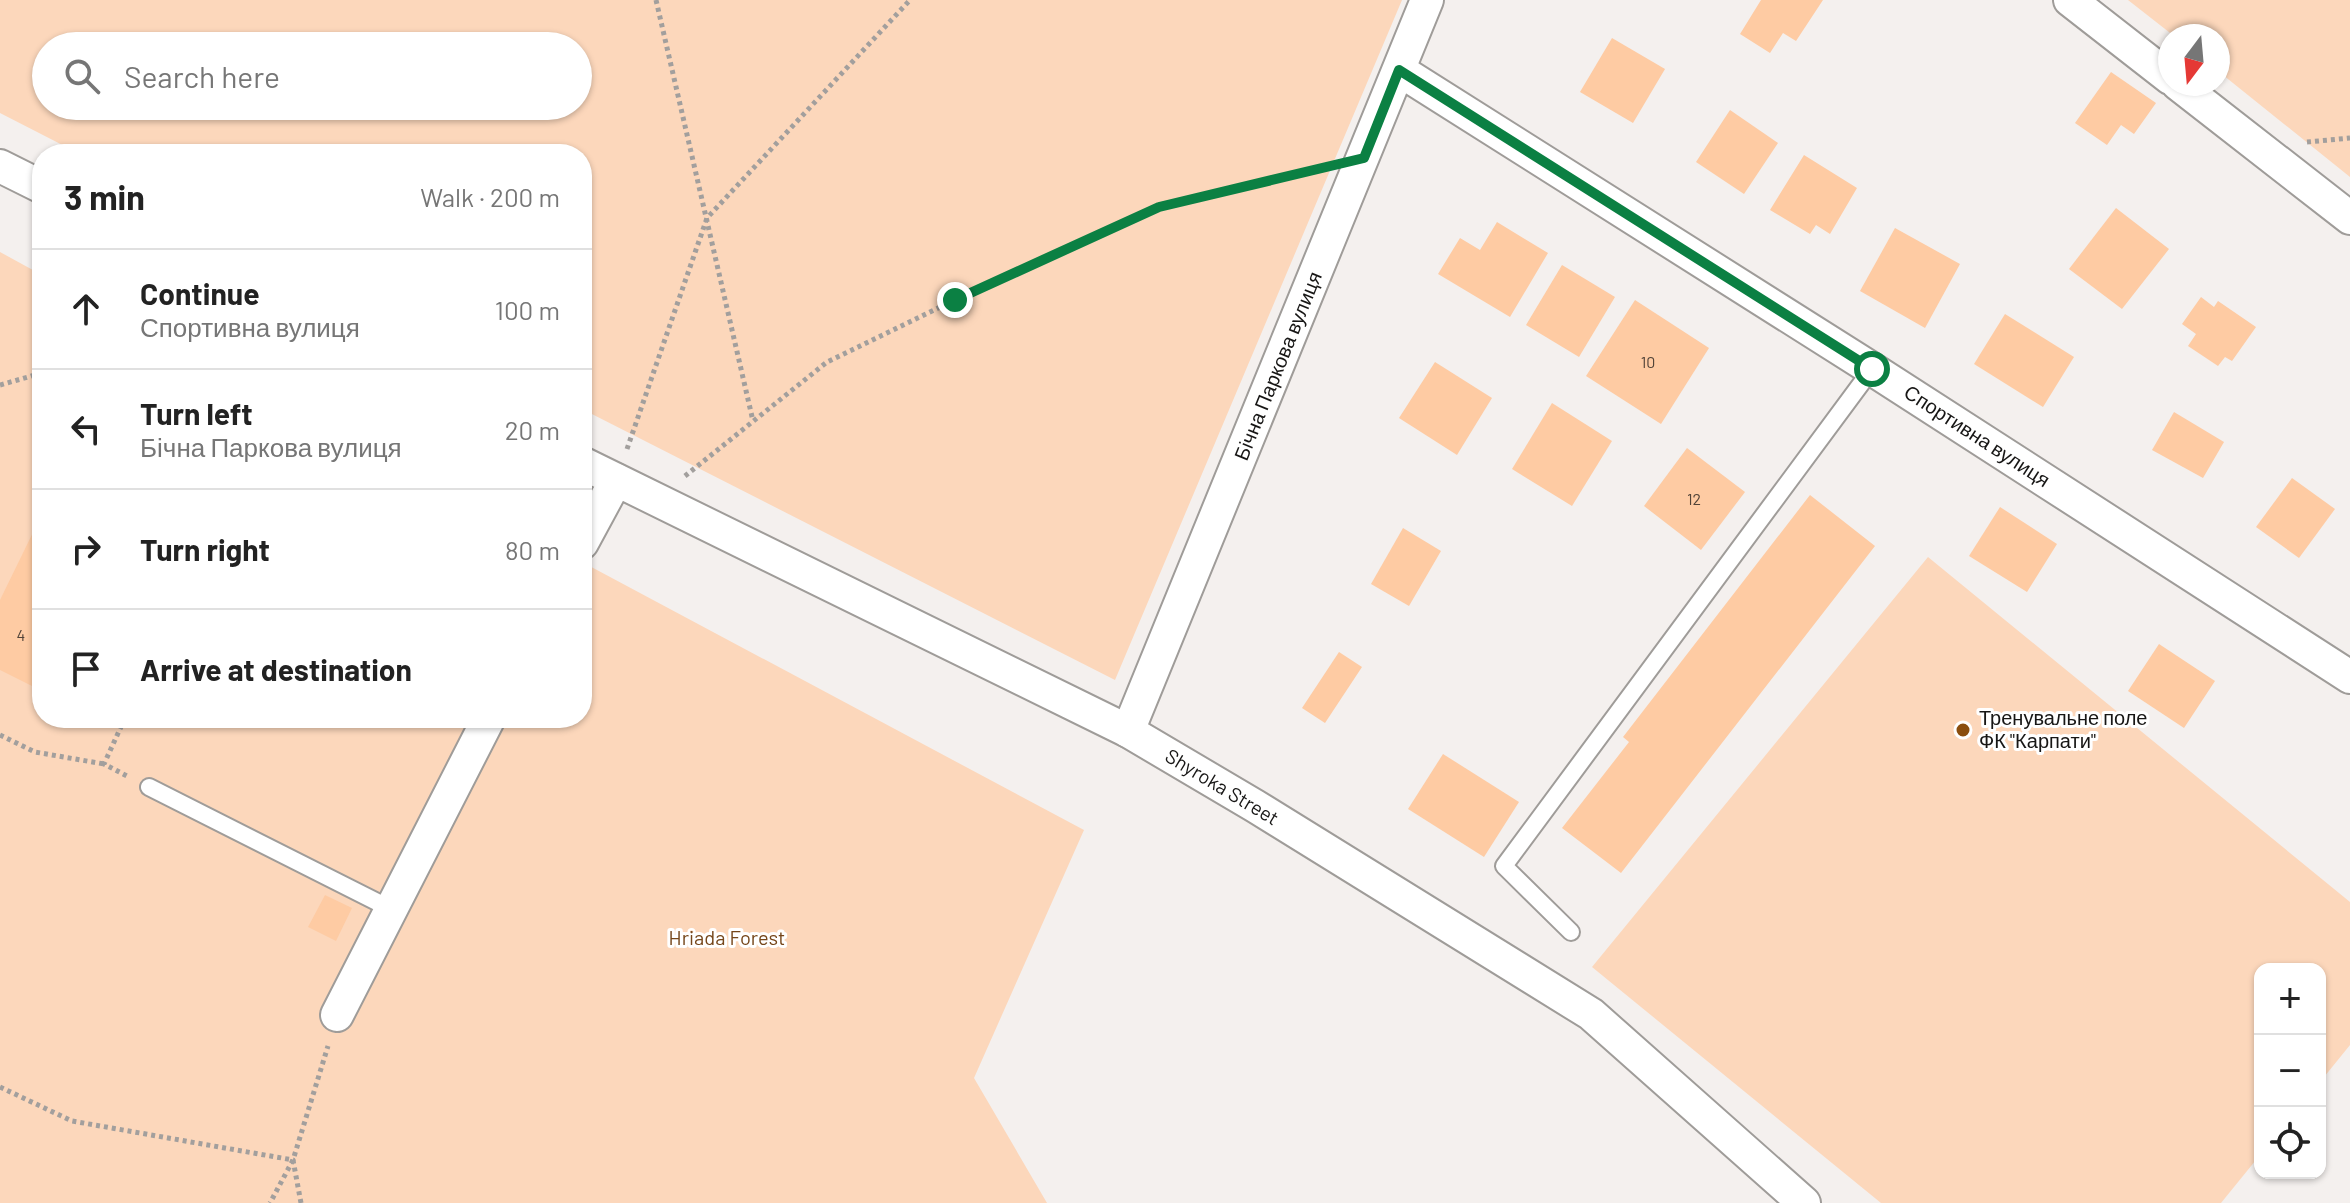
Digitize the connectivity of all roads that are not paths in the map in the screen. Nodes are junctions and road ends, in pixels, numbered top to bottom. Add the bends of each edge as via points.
1 (1427, 0) edge
2 (2070, 0) edge
3 (2158, 69) edge
4 (1399, 70) junction
5 (2193, 96) edge
6 (0, 166) edge
7 (32, 182) edge
8 (2350, 218) edge
9 (1872, 369) junction
10 (592, 468) edge
11 (616, 480) junction
12 (592, 524) edge
13 (2350, 677) edge
14 (484, 728) edge
15 (1128, 731) junction
16 (149, 787) road end
17 (389, 908) junction
18 (1571, 932) dead end
19 (337, 1015) road end
20 (1804, 1203) edge

1 - 4 street, Бічна Паркова вулиця
2 - 3 street
4 - 9 street, Спортивна вулиця
4 - 15 street, Бічна Паркова вулиця
5 - 8 street
6 - 7 street
9 - 13 street, Спортивна вулиця
9 - 18 lane via 1504,866
10 - 11 street, Shyroka Street
11 - 12 street
11 - 15 street, Shyroka Street
14 - 17 street
15 - 20 street, Shyroka Street via 1591,1014
16 - 17 lane
17 - 19 street

